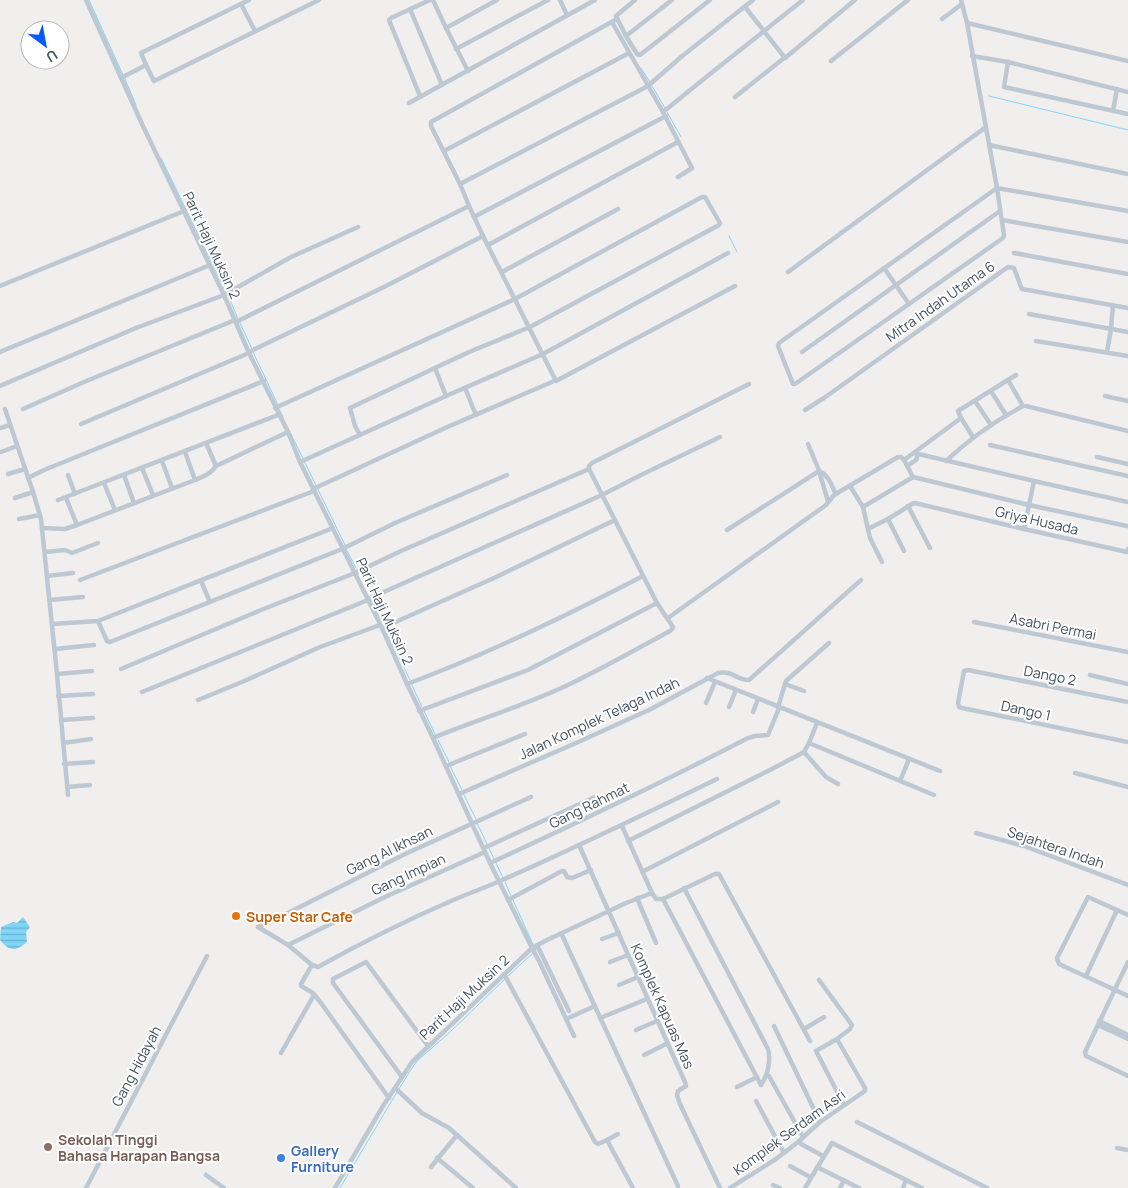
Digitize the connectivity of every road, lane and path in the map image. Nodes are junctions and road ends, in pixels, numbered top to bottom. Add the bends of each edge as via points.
1 (86, 0) edge
2 (249, 0) edge
3 (319, 0) edge
4 (432, 0) edge
5 (496, 0) edge
6 (548, 0) edge
7 (560, 0) edge
8 (595, 0) edge
9 (634, 0) edge
10 (672, 0) edge
11 (710, 0) edge
12 (753, 0) edge
13 (803, 0) edge
14 (853, 0) edge
15 (908, 0) edge
16 (961, 2) edge
17 (241, 4) junction
18 (745, 6) junction
19 (410, 9) junction
20 (567, 16) junction
21 (942, 19) dead end
22 (614, 21) junction
23 (967, 23) junction
24 (446, 28) junction
25 (255, 31) junction
26 (764, 32) junction
27 (626, 36) junction
28 (456, 49) junction
29 (629, 53) junction
30 (972, 56) junction
31 (784, 58) junction
32 (831, 61) dead end
33 (1128, 61) edge
34 (1008, 62) junction
35 (146, 65) junction
36 (468, 71) junction
37 (121, 78) junction
38 (442, 84) junction
39 (650, 84) junction
40 (1118, 89) junction
41 (1128, 92) edge
42 (420, 96) junction
43 (735, 97) dead end
44 (408, 103) dead end
45 (1113, 111) junction
46 (665, 112) junction
47 (1128, 114) edge
48 (986, 127) junction
49 (678, 142) junction
50 (989, 145) junction
51 (444, 151) junction
52 (1128, 174) edge
53 (678, 177) dead end
54 (460, 184) junction
55 (997, 188) junction
56 (469, 206) junction
57 (618, 208) dead end
58 (184, 211) junction
59 (1000, 211) junction
60 (1128, 211) edge
61 (474, 217) junction
62 (1002, 220) junction
63 (358, 227) dead end
64 (483, 236) junction
65 (1128, 242) edge
66 (488, 245) junction
67 (1014, 252) dead end
68 (728, 253) dead end
69 (210, 266) junction
70 (884, 268) junction
71 (502, 272) junction
72 (788, 272) dead end
73 (1128, 274) edge
74 (896, 285) junction
75 (0, 286) edge
76 (735, 286) dead end
77 (224, 295) junction
78 (515, 300) junction
79 (909, 304) junction
80 (1113, 305) junction
81 (1128, 308) edge
82 (1029, 314) dead end
83 (236, 321) junction
84 (530, 327) junction
85 (1111, 329) junction
86 (1128, 332) edge
87 (1036, 341) dead end
88 (0, 352) edge
89 (250, 352) junction
90 (802, 352) dead end
91 (1107, 352) junction
92 (542, 354) junction
93 (1128, 356) edge
94 (435, 368) junction
95 (1016, 375) dead end
96 (1008, 380) junction
97 (264, 381) junction
98 (552, 382) dead end
99 (749, 384) dead end
100 (0, 386) edge
101 (465, 388) junction
102 (991, 391) junction
103 (446, 396) junction
104 (1105, 396) dead end
105 (975, 400) junction
106 (1128, 401) edge
107 (1026, 406) dead end
108 (275, 408) junction
109 (22, 409) dead end
110 (5, 410) dead end
111 (805, 410) dead end
112 (278, 415) junction
113 (476, 415) junction
114 (1006, 415) junction
115 (960, 418) junction
116 (10, 424) junction
117 (81, 424) dead end
118 (991, 426) junction
119 (0, 428) edge
120 (1128, 431) edge
121 (288, 432) junction
122 (360, 435) junction
123 (720, 437) dead end
124 (973, 437) junction
125 (206, 443) junction
126 (808, 444) dead end
127 (990, 445) dead end
128 (17, 446) junction
129 (1, 452) edge
130 (185, 452) junction
131 (916, 453) junction
132 (1097, 458) dead end
133 (904, 460) junction
134 (162, 461) junction
135 (949, 461) junction
136 (300, 462) junction
137 (1128, 464) edge
138 (216, 466) junction
139 (907, 466) junction
140 (142, 468) junction
141 (25, 469) junction
142 (589, 469) junction
143 (821, 472) junction
144 (8, 474) dead end
145 (68, 475) dead end
146 (124, 475) junction
147 (507, 475) dead end
148 (913, 476) junction
149 (1128, 476) edge
150 (28, 478) junction
151 (195, 480) junction
152 (1034, 481) junction
153 (104, 483) junction
154 (850, 486) junction
155 (172, 488) junction
156 (314, 490) junction
157 (33, 492) junction
158 (76, 494) junction
159 (836, 494) junction
160 (153, 495) junction
161 (602, 495) junction
162 (15, 498) dead end
163 (66, 498) junction
164 (58, 500) dead end
165 (828, 501) junction
166 (134, 502) junction
167 (1128, 502) edge
168 (1029, 504) junction
169 (908, 506) junction
170 (863, 507) junction
171 (115, 510) junction
172 (40, 515) junction
173 (888, 519) junction
174 (19, 520) dead end
175 (615, 520) junction
176 (1128, 524) edge
177 (77, 525) junction
178 (42, 528) junction
179 (333, 528) junction
180 (1024, 529) junction
181 (727, 530) dead end
182 (868, 530) junction
183 (98, 543) dead end
184 (930, 548) dead end
185 (342, 549) junction
186 (904, 551) dead end
187 (45, 552) junction
188 (1128, 552) edge
189 (882, 562) dead end
190 (73, 573) dead end
191 (355, 573) junction
192 (47, 576) junction
193 (643, 576) junction
194 (80, 580) dead end
195 (861, 580) dead end
196 (201, 581) junction
197 (83, 597) dead end
198 (368, 599) junction
199 (49, 600) junction
200 (210, 602) junction
201 (657, 603) junction
202 (668, 618) junction
203 (98, 621) junction
204 (974, 622) dead end
205 (52, 624) junction
206 (381, 627) junction
207 (829, 643) dead end
208 (94, 645) dead end
209 (54, 649) junction
210 (1128, 652) edge
211 (121, 669) dead end
212 (968, 670) joint
213 (92, 671) dead end
214 (57, 674) junction
215 (1090, 675) dead end
216 (707, 678) junction
217 (715, 682) junction
218 (407, 684) junction
219 (785, 684) junction
220 (1128, 684) edge
221 (736, 690) junction
222 (804, 691) dead end
223 (142, 692) dead end
224 (93, 694) dead end
225 (58, 696) junction
226 (758, 699) junction
227 (198, 700) dead end
228 (1128, 702) edge
229 (706, 703) dead end
230 (729, 707) dead end
231 (778, 707) junction
232 (419, 711) junction
233 (753, 712) dead end
234 (93, 718) dead end
235 (61, 720) junction
236 (817, 723) junction
237 (525, 734) dead end
238 (433, 738) junction
239 (91, 739) dead end
240 (1128, 742) edge
241 (63, 743) junction
242 (809, 744) junction
243 (804, 752) junction
244 (908, 759) junction
245 (93, 762) dead end
246 (64, 764) junction
247 (446, 766) junction
248 (940, 771) dead end
249 (1075, 773) dead end
250 (717, 779) dead end
251 (900, 781) junction
252 (838, 784) dead end
253 (90, 785) dead end
254 (66, 787) junction
255 (1128, 787) edge
256 (462, 793) junction
257 (68, 795) dead end
258 (934, 795) dead end
259 (595, 796) dead end
260 (531, 797) dead end
261 (778, 802) dead end
262 (472, 823) junction
263 (622, 826) junction
264 (976, 833) dead end
265 (628, 841) junction
266 (579, 845) junction
267 (484, 850) junction
268 (490, 863) junction
269 (591, 870) junction
270 (642, 872) junction
271 (499, 881) junction
272 (1128, 885) edge
273 (684, 888) junction
274 (652, 893) junction
275 (637, 898) junction
276 (663, 899) junction
277 (509, 900) junction
278 (1117, 910) junction
279 (609, 911) junction
280 (1128, 915) edge
281 (561, 933) junction
282 (618, 933) junction
283 (602, 939) dead end
284 (656, 943) dead end
285 (288, 945) junction
286 (537, 945) junction
287 (532, 948) junction
288 (628, 955) junction
289 (207, 956) dead end
290 (610, 962) dead end
291 (1128, 962) edge
292 (312, 965) junction
293 (504, 974) junction
294 (1086, 976) junction
295 (638, 977) junction
296 (819, 980) dead end
297 (619, 984) dead end
298 (1114, 990) junction
299 (314, 995) junction
300 (1128, 996) edge
301 (647, 999) junction
302 (595, 1006) junction
303 (569, 1011) dead end
304 (824, 1017) dead end
305 (600, 1018) junction
306 (566, 1019) junction
307 (658, 1020) junction
308 (1099, 1023) junction
309 (774, 1026) dead end
310 (1112, 1029) junction
311 (636, 1030) dead end
312 (804, 1030) junction
313 (1128, 1035) edge
314 (574, 1036) dead end
315 (837, 1039) junction
316 (1128, 1039) edge
317 (810, 1041) dead end
318 (668, 1043) junction
319 (428, 1046) junction
320 (281, 1053) dead end
321 (644, 1054) dead end
322 (757, 1076) junction
323 (769, 1076) dead end
324 (1128, 1076) edge
325 (402, 1077) junction
326 (738, 1087) dead end
327 (395, 1088) junction
328 (388, 1098) junction
329 (756, 1100) dead end
330 (844, 1105) junction
331 (820, 1122) junction
332 (856, 1122) dead end
333 (618, 1134) dead end
334 (457, 1135) junction
335 (803, 1137) junction
336 (607, 1140) junction
337 (801, 1144) dead end
338 (1117, 1148) dead end
339 (1128, 1150) edge
340 (784, 1153) junction
341 (823, 1156) junction
342 (437, 1158) junction
343 (790, 1166) dead end
344 (431, 1167) dead end
345 (817, 1167) junction
346 (206, 1175) dead end
347 (810, 1177) junction
348 (844, 1180) junction
349 (906, 1180) junction
350 (773, 1185) dead end
351 (678, 1186) dead end
352 (86, 1188) edge
353 (224, 1188) edge
354 (335, 1188) edge
355 (472, 1188) edge
356 (516, 1188) edge
357 (633, 1188) edge
358 (720, 1188) edge
359 (732, 1188) edge
360 (780, 1188) edge
361 (805, 1188) edge
362 (840, 1188) edge
363 (859, 1188) edge
364 (902, 1188) edge
365 (922, 1188) edge
366 (987, 1188) edge

1 - 37 street, Parit Haji Muksin 2
2 - 17 street
3 - 25 street
4 - 19 street
4 - 24 street
5 - 24 street
6 - 28 street
7 - 20 street
8 - 20 street
9 - 22 street via 616,15
10 - 27 street
11 - 27 street via 640,55
12 - 18 street
13 - 26 street
14 - 31 street
15 - 32 street
16 - 21 street
16 - 23 street
17 - 25 street
17 - 35 street via 140,53
18 - 26 street
18 - 39 street
19 - 38 street
19 - 42 street via 389,21
20 - 36 street
22 - 27 street
22 - 29 street
22 - 51 street via 432,122
23 - 30 street
23 - 33 street
24 - 28 street
25 - 35 street via 154,81
26 - 31 street
26 - 46 street
28 - 36 street
29 - 39 street
29 - 51 street
30 - 34 street
30 - 48 street
31 - 43 street
34 - 40 street
34 - 45 street via 1004,87
35 - 37 street
36 - 38 street
37 - 58 street, Parit Haji Muksin 2
38 - 42 street
39 - 46 street
39 - 54 street
40 - 41 street
40 - 45 street
42 - 44 street
45 - 47 street
46 - 49 street
46 - 61 street
48 - 50 street
48 - 72 street
49 - 53 street via 692,168
49 - 66 street
50 - 52 street
50 - 55 street
51 - 54 street
54 - 56 street
55 - 59 street
55 - 60 street
55 - 70 street
56 - 61 street
56 - 83 street
57 - 71 street
58 - 69 street, Parit Haji Muksin 2
58 - 75 street
59 - 62 street
59 - 74 street
61 - 64 street
62 - 65 street
62 - 79 street via 1003,238
63 - 77 street via 292,257
64 - 66 street
64 - 89 street
66 - 71 street
67 - 73 street
68 - 92 street
69 - 77 street, Parit Haji Muksin 2
69 - 88 street
70 - 74 street
70 - 79 street via 778,343 793,384
71 - 78 street
74 - 79 street
74 - 90 street
76 - 92 street via 556,381
77 - 83 street, Parit Haji Muksin 2
77 - 100 street via 136,328
78 - 84 street
78 - 84 street via 706,196 720,223
78 - 108 street
80 - 81 street, Mitra Indah Utama 6
80 - 85 street
80 - 111 street, Mitra Indah Utama 6 via 1022,289 1014,268 1008,267
82 - 85 street
83 - 89 street, Parit Haji Muksin 2
83 - 109 street
84 - 92 street
84 - 94 street
85 - 86 street
85 - 91 street
87 - 91 street
89 - 97 street, Parit Haji Muksin 2
89 - 117 street
91 - 93 street
92 - 101 street
94 - 103 street
94 - 122 street via 350,408
95 - 96 street
96 - 102 street
96 - 114 street via 1023,406
97 - 108 street, Parit Haji Muksin 2
97 - 150 street
98 - 113 street
99 - 142 street via 592,463
101 - 103 street
101 - 113 street
102 - 105 street
102 - 114 street
103 - 122 street
104 - 106 street
105 - 115 street via 958,411
105 - 118 street
107 - 120 street
108 - 112 street, Parit Haji Muksin 2
110 - 116 street
112 - 121 street, Parit Haji Muksin 2
112 - 125 street
113 - 156 street
114 - 118 street
115 - 124 street
115 - 131 street
116 - 119 street
116 - 128 street
118 - 124 street
121 - 136 street, Parit Haji Muksin 2
121 - 138 street
122 - 136 street
123 - 161 street
124 - 135 street
125 - 130 street
125 - 138 street
126 - 143 street
127 - 149 street
128 - 129 street
128 - 141 street
130 - 134 street
130 - 151 street
131 - 133 street
131 - 135 street
131 - 139 street via 916,460
132 - 137 street
133 - 139 street
133 - 154 street via 898,457
134 - 140 street
134 - 155 street
135 - 152 street
136 - 156 street, Parit Haji Muksin 2
138 - 151 street
139 - 148 street
140 - 146 street
140 - 160 street
141 - 144 street
141 - 150 street
142 - 161 street
142 - 191 street
143 - 159 street
143 - 165 street
143 - 181 street
145 - 158 street
146 - 153 street
146 - 166 street
147 - 185 street
148 - 168 street, Griya Husada
148 - 170 street
150 - 157 street
151 - 155 street
152 - 167 street
152 - 168 street
153 - 158 street
153 - 171 street
154 - 159 street
154 - 170 street
155 - 160 street
156 - 179 street, Parit Haji Muksin 2
156 - 194 street
157 - 162 street
157 - 172 street
158 - 163 street
159 - 165 street
160 - 166 street
161 - 175 street
161 - 198 street
163 - 164 street
163 - 177 street
165 - 202 street
166 - 171 street
168 - 176 street, Griya Husada
168 - 180 street
169 - 173 street
169 - 180 street, Griya Husada via 916,503
169 - 184 street
170 - 182 street
171 - 177 street
172 - 174 street
172 - 178 street
173 - 182 street
173 - 186 street
175 - 193 street
175 - 206 street
177 - 178 street via 65,529
178 - 187 street
179 - 185 street, Parit Haji Muksin 2
179 - 196 street
180 - 188 street, Griya Husada
182 - 189 street
183 - 187 street via 72,553 65,550
185 - 191 street, Parit Haji Muksin 2
185 - 200 street
187 - 192 street
190 - 192 street
191 - 198 street, Parit Haji Muksin 2
191 - 211 street
192 - 199 street
193 - 201 street
193 - 218 street via 522,636
195 - 216 street, Jalan Komplek Telaga Indah via 751,679 724,672
196 - 200 street
196 - 203 street
197 - 199 street
198 - 206 street, Parit Haji Muksin 2
198 - 223 street
199 - 205 street
200 - 203 street via 110,642
201 - 202 street
201 - 232 street via 534,667
202 - 238 street via 672,630 571,684
203 - 205 street
204 - 210 street, Asabri Permai
205 - 209 street
206 - 218 street, Parit Haji Muksin 2
206 - 227 street via 320,648
207 - 219 street
208 - 209 street
209 - 214 street
212 - 228 street, Dango 2
212 - 240 street, Dango 1 via 964,671 960,708
213 - 214 street
214 - 225 street
215 - 220 street
216 - 217 street
216 - 256 street, Jalan Komplek Telaga Indah via 651,709
217 - 221 street
217 - 229 street
218 - 232 street, Parit Haji Muksin 2
219 - 222 street
219 - 231 street
221 - 226 street
221 - 230 street
224 - 225 street
225 - 235 street
226 - 231 street
226 - 233 street
231 - 236 street
231 - 268 street, Gang Rahmat via 768,735 748,738
232 - 238 street, Parit Haji Muksin 2
234 - 235 street
235 - 241 street
236 - 242 street
236 - 244 street
237 - 247 street
238 - 247 street, Parit Haji Muksin 2
239 - 241 street
241 - 246 street
242 - 243 street
242 - 251 street
243 - 252 street via 826,777
243 - 265 street
244 - 248 street
244 - 251 street
245 - 246 street
246 - 254 street
247 - 256 street, Parit Haji Muksin 2
249 - 255 street
250 - 263 street
251 - 258 street
253 - 254 street
254 - 257 street
256 - 262 street, Parit Haji Muksin 2
259 - 267 street, Gang Impian
260 - 262 street, Gang Al Ikhsan
261 - 270 street
262 - 267 street, Parit Haji Muksin 2
262 - 285 street, Gang Al Ikhsan via 258,927
263 - 265 street
263 - 266 street
264 - 272 street, Sejahtera Indah via 1024,846
265 - 270 street
266 - 269 street, Komplek Kapuas Mas
266 - 271 street
267 - 268 street, Parit Haji Muksin 2
267 - 285 street, Gang Impian
268 - 271 street, Parit Haji Muksin 2
269 - 277 street via 572,878 562,871
269 - 279 street, Komplek Kapuas Mas
270 - 274 street
271 - 277 street, Parit Haji Muksin 2
271 - 292 street via 356,945 318,967
273 - 276 street
273 - 312 street via 719,874
273 - 322 street via 768,1049 770,1057 763,1083
274 - 275 street
274 - 276 street via 656,899
275 - 279 street
275 - 284 street
276 - 322 street
277 - 287 street, Parit Haji Muksin 2
278 - 280 street
278 - 294 street
278 - 294 street via 1088,897 1057,958 1059,964
279 - 281 street
279 - 282 street, Komplek Kapuas Mas
281 - 286 street
281 - 302 street
282 - 283 street
282 - 288 street, Komplek Kapuas Mas
285 - 292 street
286 - 287 street
286 - 303 street
287 - 293 street, Parit Haji Muksin 2
287 - 306 street
288 - 290 street
288 - 295 street, Komplek Kapuas Mas
289 - 352 street, Gang Hidayah
291 - 298 street
292 - 299 street via 300,985
293 - 319 street, Parit Haji Muksin 2
293 - 336 street via 595,1142
294 - 298 street
295 - 297 street
295 - 301 street, Komplek Kapuas Mas
296 - 315 street via 852,1025
298 - 300 street
298 - 308 street
299 - 320 street
299 - 328 street
301 - 305 street
301 - 307 street, Komplek Kapuas Mas
302 - 305 street
302 - 306 street
304 - 312 street
305 - 351 street
306 - 314 street
307 - 311 street
307 - 318 street, Komplek Kapuas Mas
308 - 310 street
308 - 324 street via 1084,1052 1086,1056
309 - 331 street
310 - 313 street
310 - 316 street
312 - 317 street
315 - 330 street, Komplek Serdam Asri via 865,1090
315 - 330 street via 816,1051
318 - 321 street
318 - 358 street, Komplek Kapuas Mas via 686,1086 678,1091 680,1104
319 - 325 street, Parit Haji Muksin 2
319 - 325 street via 366,962 333,979
322 - 326 street
323 - 335 street
325 - 327 street, Parit Haji Muksin 2
327 - 328 street, Parit Haji Muksin 2
327 - 334 street via 422,1113
328 - 354 street, Parit Haji Muksin 2
329 - 340 street
330 - 331 street, Komplek Serdam Asri
331 - 335 street, Komplek Serdam Asri
332 - 366 street
333 - 336 street
334 - 342 street
334 - 356 street
335 - 340 street, Komplek Serdam Asri
336 - 357 street
337 - 341 street
338 - 339 street
340 - 359 street, Komplek Serdam Asri
341 - 345 street
341 - 349 street via 832,1143
342 - 344 street
342 - 355 street
343 - 347 street
345 - 347 street
345 - 348 street
346 - 353 street
347 - 361 street
348 - 362 street
348 - 363 street
349 - 364 street
349 - 365 street
350 - 360 street

